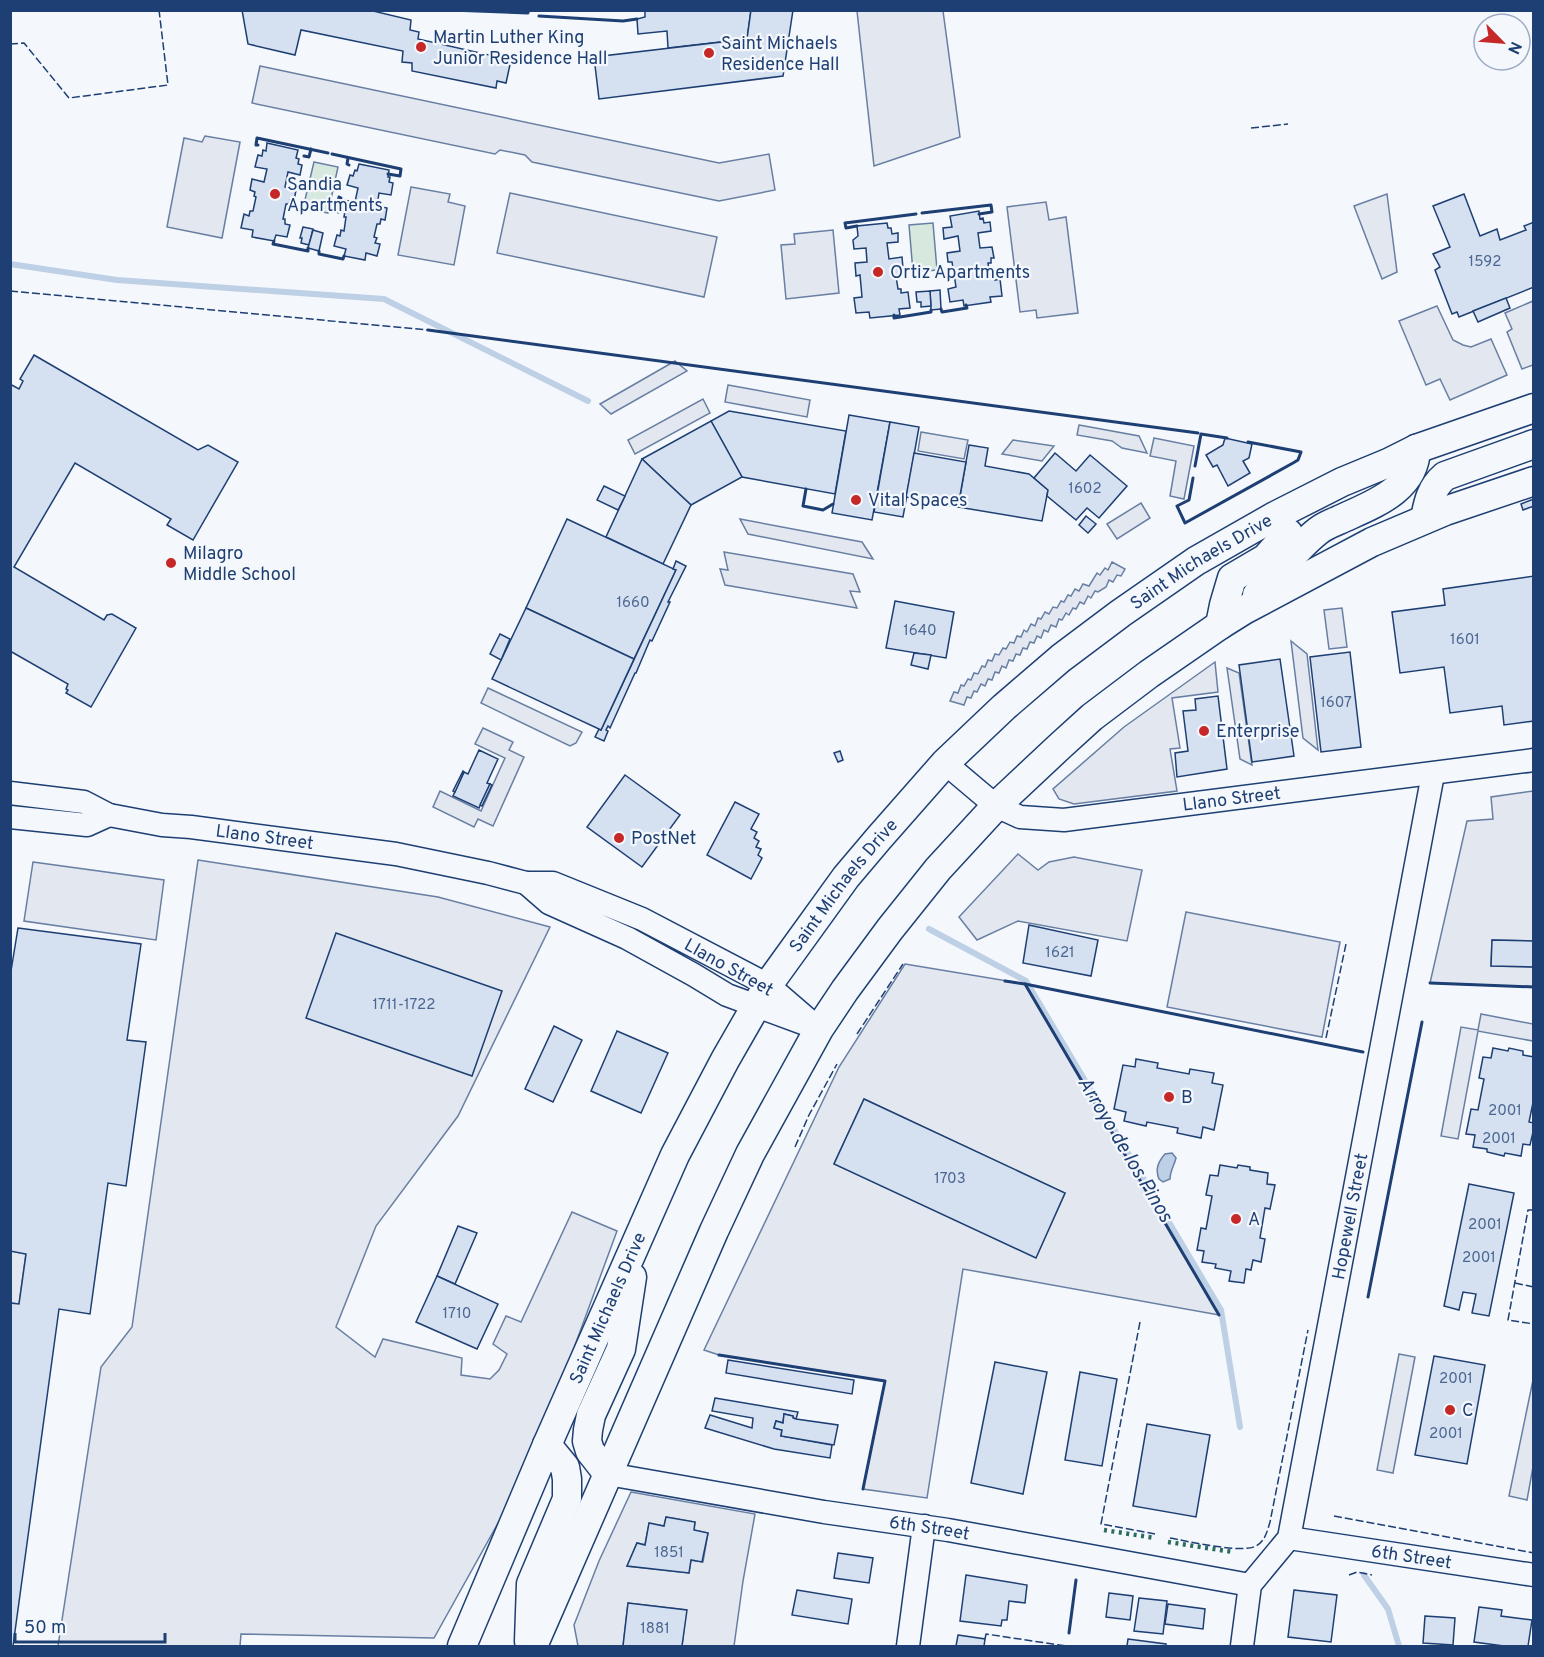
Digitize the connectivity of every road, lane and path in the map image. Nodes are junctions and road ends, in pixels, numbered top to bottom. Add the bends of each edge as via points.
1 (1533, 408) edge
2 (1533, 444) edge
3 (1416, 449) junction
4 (1532, 481) edge
5 (1342, 482) junction
6 (1425, 519) junction
7 (1232, 617) junction
8 (1533, 760) edge
9 (945, 763) junction
10 (1433, 774) junction
11 (10, 793) edge
12 (996, 806) junction
13 (109, 815) junction
14 (10, 817) edge
15 (762, 996) junction
16 (819, 1029) junction
17 (638, 1239) junction
18 (547, 1446) junction
19 (608, 1474) junction
20 (924, 1526) junction
21 (1289, 1538) junction
22 (1533, 1575) edge
23 (1250, 1585) junction
24 (462, 1647) edge
25 (531, 1647) edge
26 (908, 1647) edge
27 (1242, 1647) edge

1 - 3 main road, Saint Michaels Drive
2 - 6 main road via 1445,476 1434,487
3 - 5 main road, Saint Michaels Drive
3 - 7 main road via 1416,462 1402,485 1373,504 1320,528
4 - 6 main road
5 - 7 main road via 1266,558 1233,578 1227,593
5 - 9 main road, Saint Michaels Drive via 1196,561 1121,613 1061,658
6 - 7 main road via 1372,542
7 - 12 main road via 1092,717
8 - 10 street, Llano Street
9 - 12 street, Llano Street
9 - 15 main road, Saint Michaels Drive via 846,877
10 - 12 street, Llano Street via 1064,820 1020,817
10 - 21 street, Hopewell Street
11 - 13 street, Llano Street via 84,802
12 - 16 main road via 890,929
13 - 14 street, Llano Street via 87,825
13 - 15 street, Llano Street via 396,854 488,873 526,884 549,903 627,938 727,995
15 - 16 street, Llano Street
15 - 17 main road, Saint Michaels Drive via 675,1155
16 - 19 main road via 750,1154
17 - 18 main road, Saint Michaels Drive
17 - 19 main road via 621,1349 588,1430 590,1451
18 - 24 main road, Saint Michaels Drive
18 - 25 main road via 565,1467 567,1499 531,1584
19 - 20 street, 6th Street
19 - 25 main road
20 - 23 street, 6th Street
20 - 26 street
21 - 22 street, 6th Street
21 - 23 street, Hopewell Street
23 - 27 street

